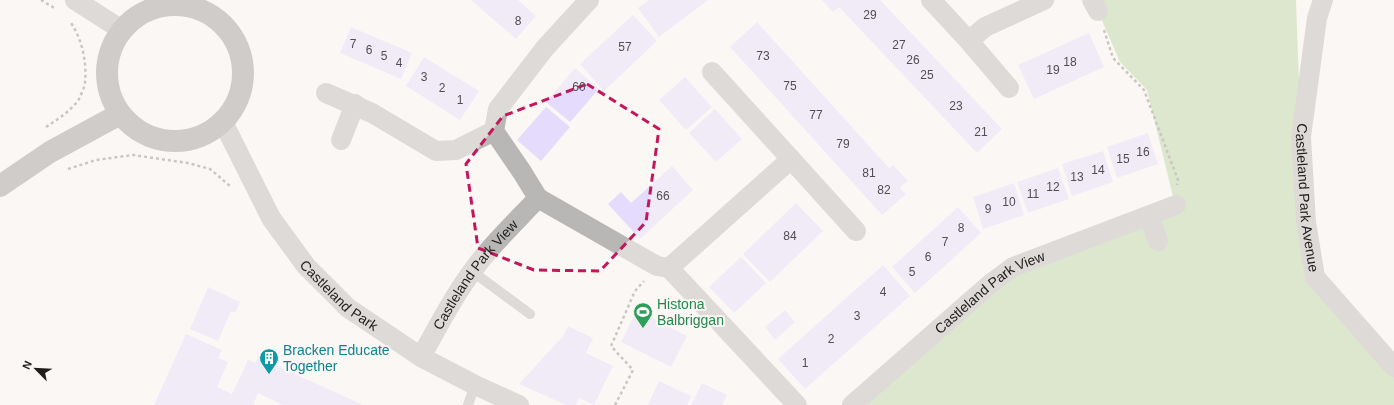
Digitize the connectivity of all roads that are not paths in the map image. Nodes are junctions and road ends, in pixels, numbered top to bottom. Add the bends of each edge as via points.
1 (75, 0) edge
2 (931, 0) edge
3 (1044, 0) edge
4 (1323, 0) edge
5 (588, 1) edge
6 (122, 30) junction
7 (969, 41) junction
8 (712, 72) dead end
9 (1009, 88) dead end
10 (326, 93) dead end
11 (355, 104) junction
12 (120, 114) junction
13 (223, 122) junction
14 (494, 131) junction
15 (341, 140) dead end
16 (791, 159) junction
17 (0, 186) edge
18 (538, 198) junction
19 (1176, 205) road end
20 (1149, 216) junction
21 (856, 232) dead end
22 (1158, 241) dead end
23 (663, 267) junction
24 (473, 272) junction
25 (530, 314) dead end
26 (421, 357) junction
27 (1394, 367) edge
28 (475, 385) junction
29 (468, 405) edge
30 (519, 405) edge
31 (797, 405) edge
32 (852, 405) edge

1 - 6 street
2 - 7 street
3 - 7 street via 985,27
4 - 27 street, Castleland Park Avenue via 1317,18 1301,137 1306,222 1315,277
5 - 14 street via 545,48 498,109
6 - 12 street via 110,50 106,72 109,94
6 - 13 street via 138,15 159,7 181,5 203,11 221,23 235,41 242,62 242,83 235,104
7 - 9 street
8 - 16 street
10 - 11 street
11 - 14 street via 436,151 456,150
11 - 15 street
12 - 13 street via 137,130 158,140 181,141 204,135
12 - 17 street via 50,152
13 - 26 street, Castleland Park via 271,218 306,266 348,308
14 - 18 street
16 - 21 street
16 - 23 street
18 - 23 street
18 - 24 street, Castleland Park View via 489,250
19 - 20 street, Castleland Park View
20 - 22 street
20 - 32 street, Castleland Park View via 1013,267
23 - 31 street
24 - 25 lane
24 - 26 street, Castleland Park View via 446,311
26 - 28 street, Castleland Park
28 - 29 lane
28 - 30 street, Castleland Park

